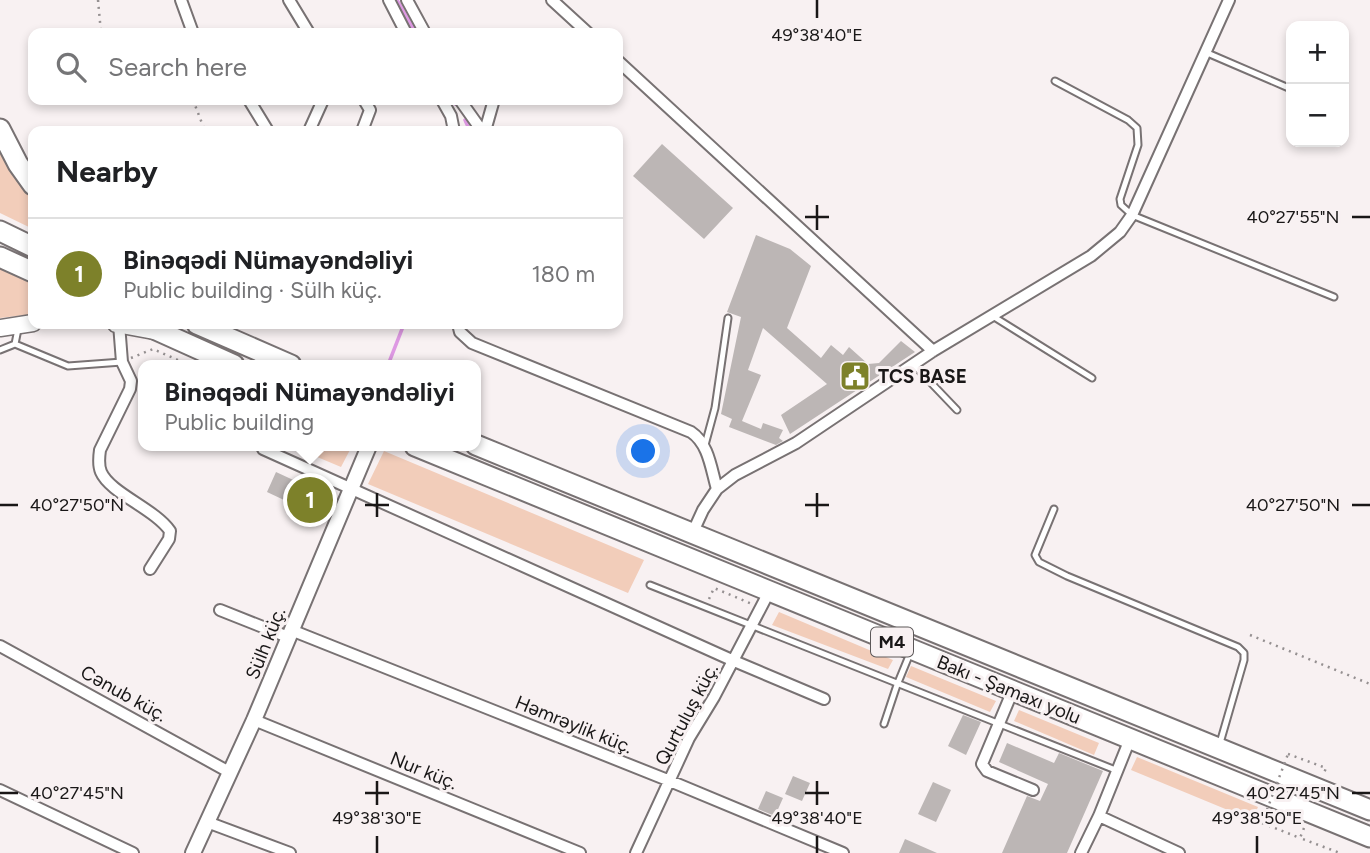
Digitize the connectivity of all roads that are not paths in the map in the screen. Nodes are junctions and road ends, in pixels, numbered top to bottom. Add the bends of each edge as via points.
1 (181, 0) edge
2 (289, 0) edge
3 (389, 0) edge
4 (408, 0) edge
5 (552, 0) edge
6 (1229, 0) edge
7 (191, 28) edge
8 (306, 28) edge
9 (404, 28) edge
10 (422, 28) edge
11 (583, 28) edge
12 (1205, 52) junction
13 (623, 66) edge
14 (1055, 81) dead end
15 (1286, 87) edge
16 (251, 105) edge
17 (321, 105) edge
18 (367, 105) edge
19 (445, 105) edge
20 (462, 105) edge
21 (464, 105) edge
22 (493, 105) edge
23 (451, 116) junction
24 (265, 126) edge
25 (311, 126) edge
26 (364, 126) edge
27 (453, 126) edge
28 (479, 126) edge
29 (485, 126) edge
30 (0, 129) edge
31 (28, 179) edge
32 (1132, 215) junction
33 (0, 231) edge
34 (28, 245) edge
35 (0, 257) edge
36 (28, 270) edge
37 (1334, 297) dead end
38 (991, 315) junction
39 (728, 318) dead end
40 (26, 324) edge
41 (0, 328) edge
42 (118, 329) edge
43 (153, 329) edge
44 (215, 329) edge
45 (459, 329) edge
46 (15, 344) junction
47 (0, 350) edge
48 (933, 351) junction
49 (223, 360) edge
50 (280, 360) edge
51 (122, 362) junction
52 (914, 366) junction
53 (1093, 378) dead end
54 (957, 410) dead end
55 (481, 446) edge
56 (705, 446) junction
57 (268, 451) edge
58 (367, 451) edge
59 (426, 451) edge
60 (350, 487) junction
61 (718, 489) junction
62 (1054, 509) dead end
63 (692, 534) junction
64 (150, 569) dead end
65 (650, 585) dead end
66 (765, 600) junction
67 (220, 611) dead end
68 (753, 626) junction
69 (289, 633) junction
70 (0, 646) edge
71 (912, 650) junction
72 (734, 661) junction
73 (897, 685) junction
74 (1013, 690) junction
75 (824, 699) dead end
76 (254, 720) junction
77 (999, 723) junction
78 (884, 724) dead end
79 (1130, 739) junction
80 (1218, 749) junction
81 (1118, 771) junction
82 (231, 773) junction
83 (670, 781) junction
84 (0, 790) edge
85 (1033, 790) dead end
86 (1370, 810) edge
87 (1099, 816) junction
88 (207, 822) junction
89 (1370, 837) edge
90 (133, 853) edge
91 (193, 853) edge
92 (290, 853) edge
93 (580, 853) edge
94 (636, 853) edge
95 (843, 853) edge
96 (1081, 853) edge
97 (1180, 853) edge

1 - 7 street
2 - 8 street
3 - 9 street
4 - 10 street
5 - 11 street
6 - 12 street
12 - 15 lane
12 - 32 street
13 - 48 street
14 - 32 lane via 1137,128 1138,145 1120,199
16 - 24 street
17 - 25 street
18 - 26 street via 370,110
19 - 23 street
20 - 23 street
21 - 28 street
22 - 29 street
23 - 27 street
30 - 31 highway
32 - 37 lane
32 - 38 street via 1091,257
33 - 34 highway
35 - 36 highway
38 - 48 street
38 - 53 lane
39 - 56 lane
40 - 41 main road
40 - 46 lane
42 - 51 street
43 - 49 highway
44 - 50 highway
45 - 56 street via 472,343 691,432
46 - 47 lane
46 - 51 lane via 68,366
48 - 52 street
51 - 64 street via 130,389 99,460 101,474 112,485 170,531
52 - 54 lane
52 - 61 street
55 - 63 highway, Bakı - Şamaxı yolu / M4
56 - 61 street
57 - 60 street
58 - 60 street, Sülh küç.
59 - 66 highway, Bakı - Şamaxı yolu / M4
60 - 69 street, Sülh küç.
60 - 72 street
61 - 63 street
62 - 80 lane via 1035,555 1039,562 1244,653
63 - 80 highway, Bakı - Şamaxı yolu / M4
65 - 68 lane
66 - 68 street, Qurtuluş küç.
66 - 71 highway, Bakı - Şamaxı yolu / M4
67 - 69 street, Həmrəylik küç.
68 - 72 street, Qurtuluş küç.
68 - 73 lane
69 - 76 street, Sülh küç.
69 - 83 street, Həmrəylik küç.
70 - 82 street, Cənub küç.
71 - 73 lane
71 - 74 highway, Bakı - Şamaxı yolu / M4
72 - 75 street
72 - 83 street, Qurtuluş küç.
73 - 77 lane
73 - 78 lane
74 - 77 street
74 - 79 highway, Bakı - Şamaxı yolu / M4
76 - 82 street, Sülh küç.
76 - 93 street, Nur küç.
77 - 81 lane
77 - 85 street via 982,764 987,771
79 - 81 street
79 - 89 highway, Bakı - Şamaxı yolu / M4
80 - 86 highway, Bakı - Şamaxı yolu / M4
81 - 87 street
82 - 88 street, Sülh küç.
83 - 94 street, Qurtuluş küç.
83 - 95 street, Həmrəylik küç.
84 - 90 street
87 - 96 street
87 - 97 street
88 - 91 street, Sülh küç.
88 - 92 street

